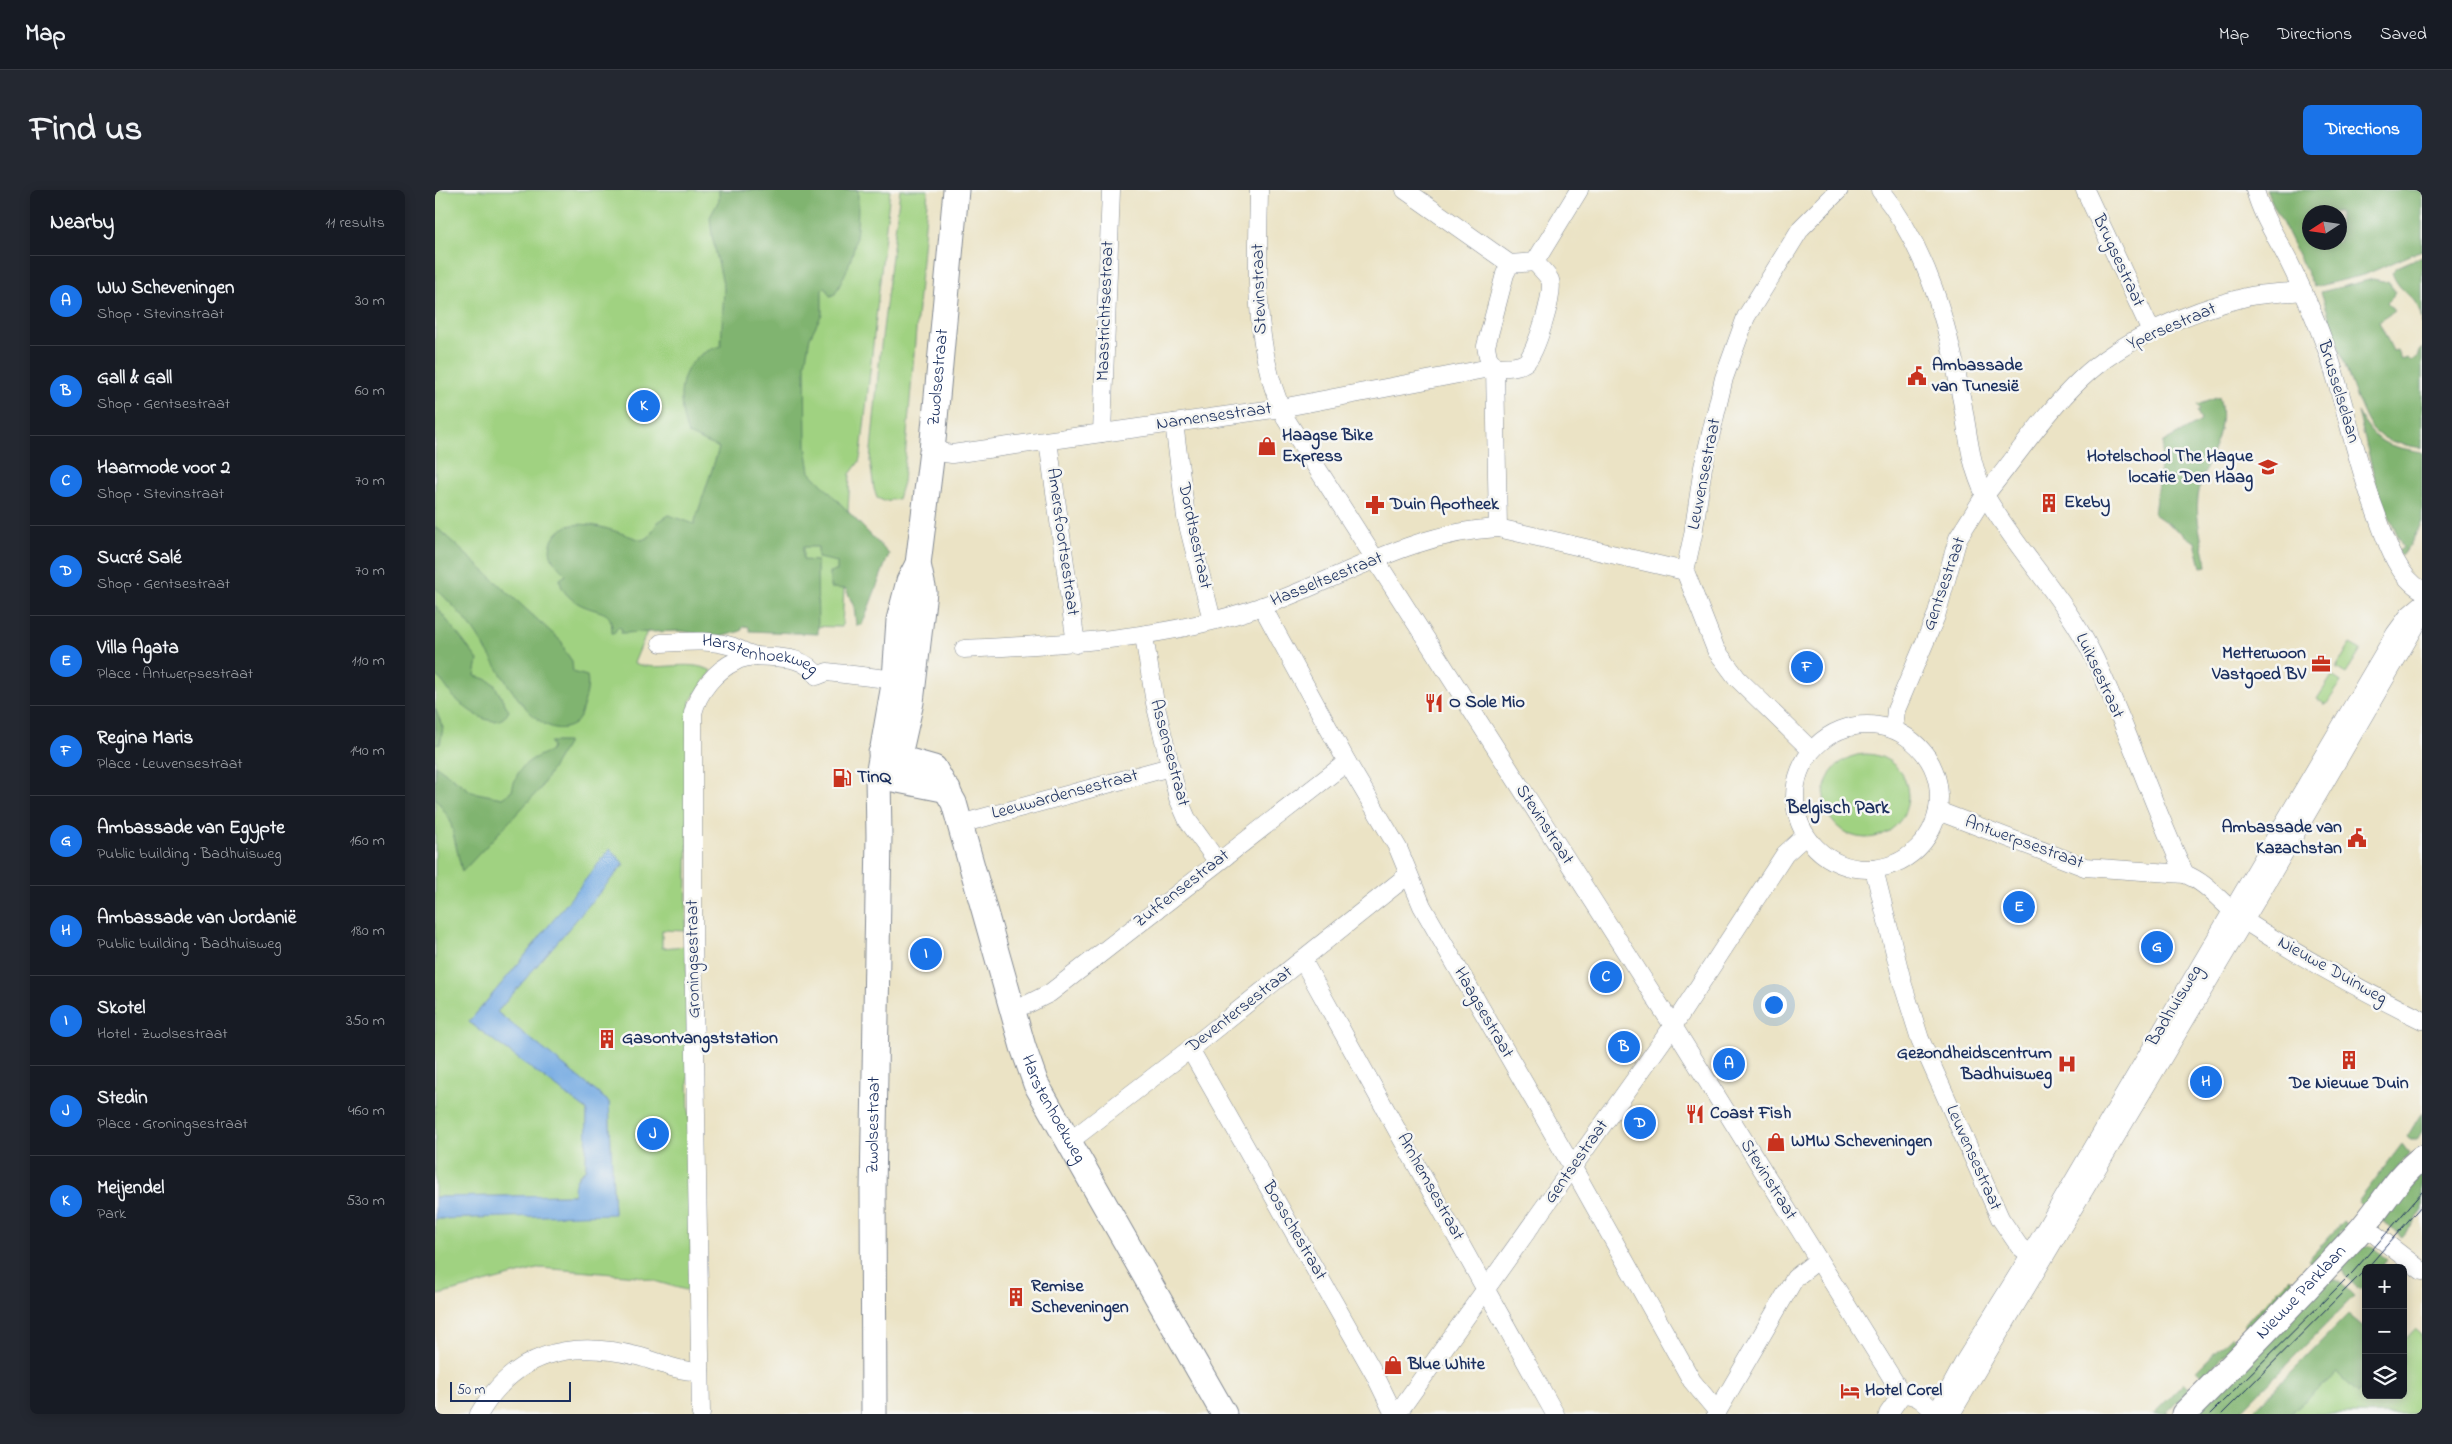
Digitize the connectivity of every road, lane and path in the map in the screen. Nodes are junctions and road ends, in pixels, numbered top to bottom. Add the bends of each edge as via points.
1 (956, 190) edge
2 (1111, 190) edge
3 (1259, 190) edge
4 (1405, 190) edge
5 (1579, 190) edge
6 (1839, 190) edge
7 (1880, 190) edge
8 (2085, 190) edge
9 (2255, 190) edge
10 (1535, 262) junction
11 (1510, 264) junction
12 (2303, 291) junction
13 (2151, 331) junction
14 (1495, 367) junction
15 (1281, 408) junction
16 (1175, 423) junction
17 (1102, 433) junction
18 (1048, 441) junction
19 (932, 451) junction
20 (1985, 495) junction
21 (1499, 528) junction
22 (1374, 559) junction
23 (1685, 571) junction
24 (2422, 590) edge
25 (2422, 604) edge
26 (1262, 606) junction
27 (2422, 616) edge
28 (1212, 620) junction
29 (1144, 636) junction
30 (661, 643) dead end
31 (1076, 644) junction
32 (964, 649) dead end
33 (755, 656) junction
34 (904, 681) junction
35 (1894, 729) junction
36 (1811, 750) junction
37 (1347, 762) junction
38 (888, 767) junction
39 (1170, 767) junction
40 (1938, 811) junction
41 (960, 824) junction
42 (1805, 836) junction
43 (1217, 860) junction
44 (1874, 869) junction
45 (2185, 874) junction
46 (1409, 875) junction
47 (2238, 916) junction
48 (1303, 961) junction
49 (1013, 1008) junction
50 (2422, 1020) edge
51 (1673, 1026) junction
52 (1191, 1049) junction
53 (2422, 1140) edge
54 (1070, 1141) junction
55 (2417, 1162) edge
56 (1573, 1168) junction
57 (2364, 1226) junction
58 (2035, 1259) junction
59 (1817, 1260) junction
60 (2422, 1271) edge
61 (1487, 1289) junction
62 (700, 1371) junction
63 (1902, 1394) junction
64 (1219, 1410) edge
65 (1717, 1413) edge
66 (479, 1414) edge
67 (701, 1414) edge
68 (874, 1414) edge
69 (1395, 1414) edge
70 (1555, 1414) edge
71 (1888, 1414) edge
72 (1936, 1414) edge
73 (1951, 1414) edge
74 (2184, 1414) edge

1 - 19 main road, Zwolsestraat
2 - 17 street, Maastrichtsestraat
3 - 15 street, Stevinstraat via 1260,334
4 - 11 street
5 - 10 street
6 - 23 street, Leuvensestraat via 1801,228 1746,318 1724,378 1703,467
7 - 20 street via 1906,226 1929,276 1948,338 1971,462
8 - 13 street, Brugsestraat
9 - 12 street, Brusselselaan via 2268,224
10 - 11 street
10 - 14 street, Namensestraat via 1550,281 1551,294 1535,347 1526,362
11 - 14 street via 1486,346
12 - 13 street, Ypersestraat via 2247,297
12 - 24 street, Brusselselaan via 2327,349 2363,480 2378,519 2405,576
13 - 20 street, Ypersestraat via 2121,347 2082,378
14 - 15 street, Namensestraat
14 - 21 street
15 - 16 street, Namensestraat
15 - 22 street, Stevinstraat
16 - 17 street, Namensestraat
16 - 28 street, Dordtsestraat via 1186,516
17 - 18 street, Namensestraat
18 - 19 street, Namensestraat via 952,454
18 - 31 street, Amersfoortsestraat
19 - 34 main road, Zwolsestraat via 918,564 909,581 899,620
20 - 35 street, Gentsestraat via 1958,538 1936,616 1896,710
20 - 45 street, Luiksestraat via 2003,527 2055,591 2095,658
21 - 22 street, Hasseltsestraat via 1434,537
21 - 23 street, Hasseltsestraat
22 - 26 street, Hasseltsestraat
22 - 51 street, Stevinstraat
23 - 36 street via 1716,650 1737,678
25 - 47 street, Badhuisweg via 2395,634
26 - 28 street, Hasseltsestraat
26 - 37 street, Haagsestraat
27 - 47 street, Badhuisweg
28 - 29 street, Hasseltsestraat
29 - 31 street, Hasseltsestraat
29 - 39 street, Assensestraat
30 - 33 street, Harstenhoekweg via 699,640 731,646
31 - 32 street, Hasseltsestraat
33 - 34 street, Harstenhoekweg via 795,660 811,668 817,676 827,672
33 - 62 street, Groningsestraat via 736,660 712,680 693,712
34 - 38 main road, Zwolsestraat
35 - 36 street via 1874,724 1847,726 1829,734
35 - 40 street via 1913,740 1927,756 1939,785
36 - 42 street via 1799,769 1794,790 1795,811
37 - 43 street, Zutfensestraat
37 - 46 street, Haagsestraat via 1398,848
38 - 41 main road, Harstenhoekweg via 948,790
38 - 68 main road, Zwolsestraat via 879,836 873,1191
39 - 41 street, Leeuwardensestraat
39 - 43 street, Assensestraat via 1188,821
40 - 44 street via 1931,832 1916,850 1898,863
40 - 45 street, Antwerpsestraat via 2085,867
41 - 49 main road, Harstenhoekweg
42 - 44 street via 1822,854 1851,868
42 - 51 street, Gentsestraat via 1785,854
43 - 49 street, Zutfensestraat via 1049,993
44 - 58 street, Leuvensestraat via 1920,1039 2000,1218 2010,1235
45 - 47 street, Antwerpsestraat via 2195,877 2213,891
46 - 48 street, Deventersestraat
46 - 56 street, Haagsestraat via 1422,906
47 - 50 street, Nieuwe Duinweg via 2357,987
47 - 58 street, Badhuisweg
48 - 52 street, Deventersestraat
48 - 61 street, Arnhemsestraat
49 - 54 main road, Harstenhoekweg via 1036,1084
51 - 56 street, Gentsestraat
51 - 59 street, Stevinstraat
52 - 54 street, Deventersestraat
52 - 69 street, Bosschestraat
53 - 55 main road, Nieuwe Parklaan
54 - 64 main road, Harstenhoekweg
55 - 57 main road, Nieuwe Parklaan
56 - 61 street, Gentsestraat
56 - 65 street, Haagsestraat via 1692,1380
57 - 60 street
57 - 74 main road, Nieuwe Parklaan
58 - 72 street, Badhuisweg via 1964,1362
58 - 73 street, Badhuisweg
59 - 63 street, Stevinstraat
59 - 65 street via 1795,1278
61 - 69 street, Gentsestraat
61 - 70 street, Arnhemsestraat
62 - 66 street via 680,1369 636,1355 591,1349 556,1351 524,1364 489,1397
62 - 67 street, Groningsestraat
63 - 71 street
63 - 72 street via 1922,1399

